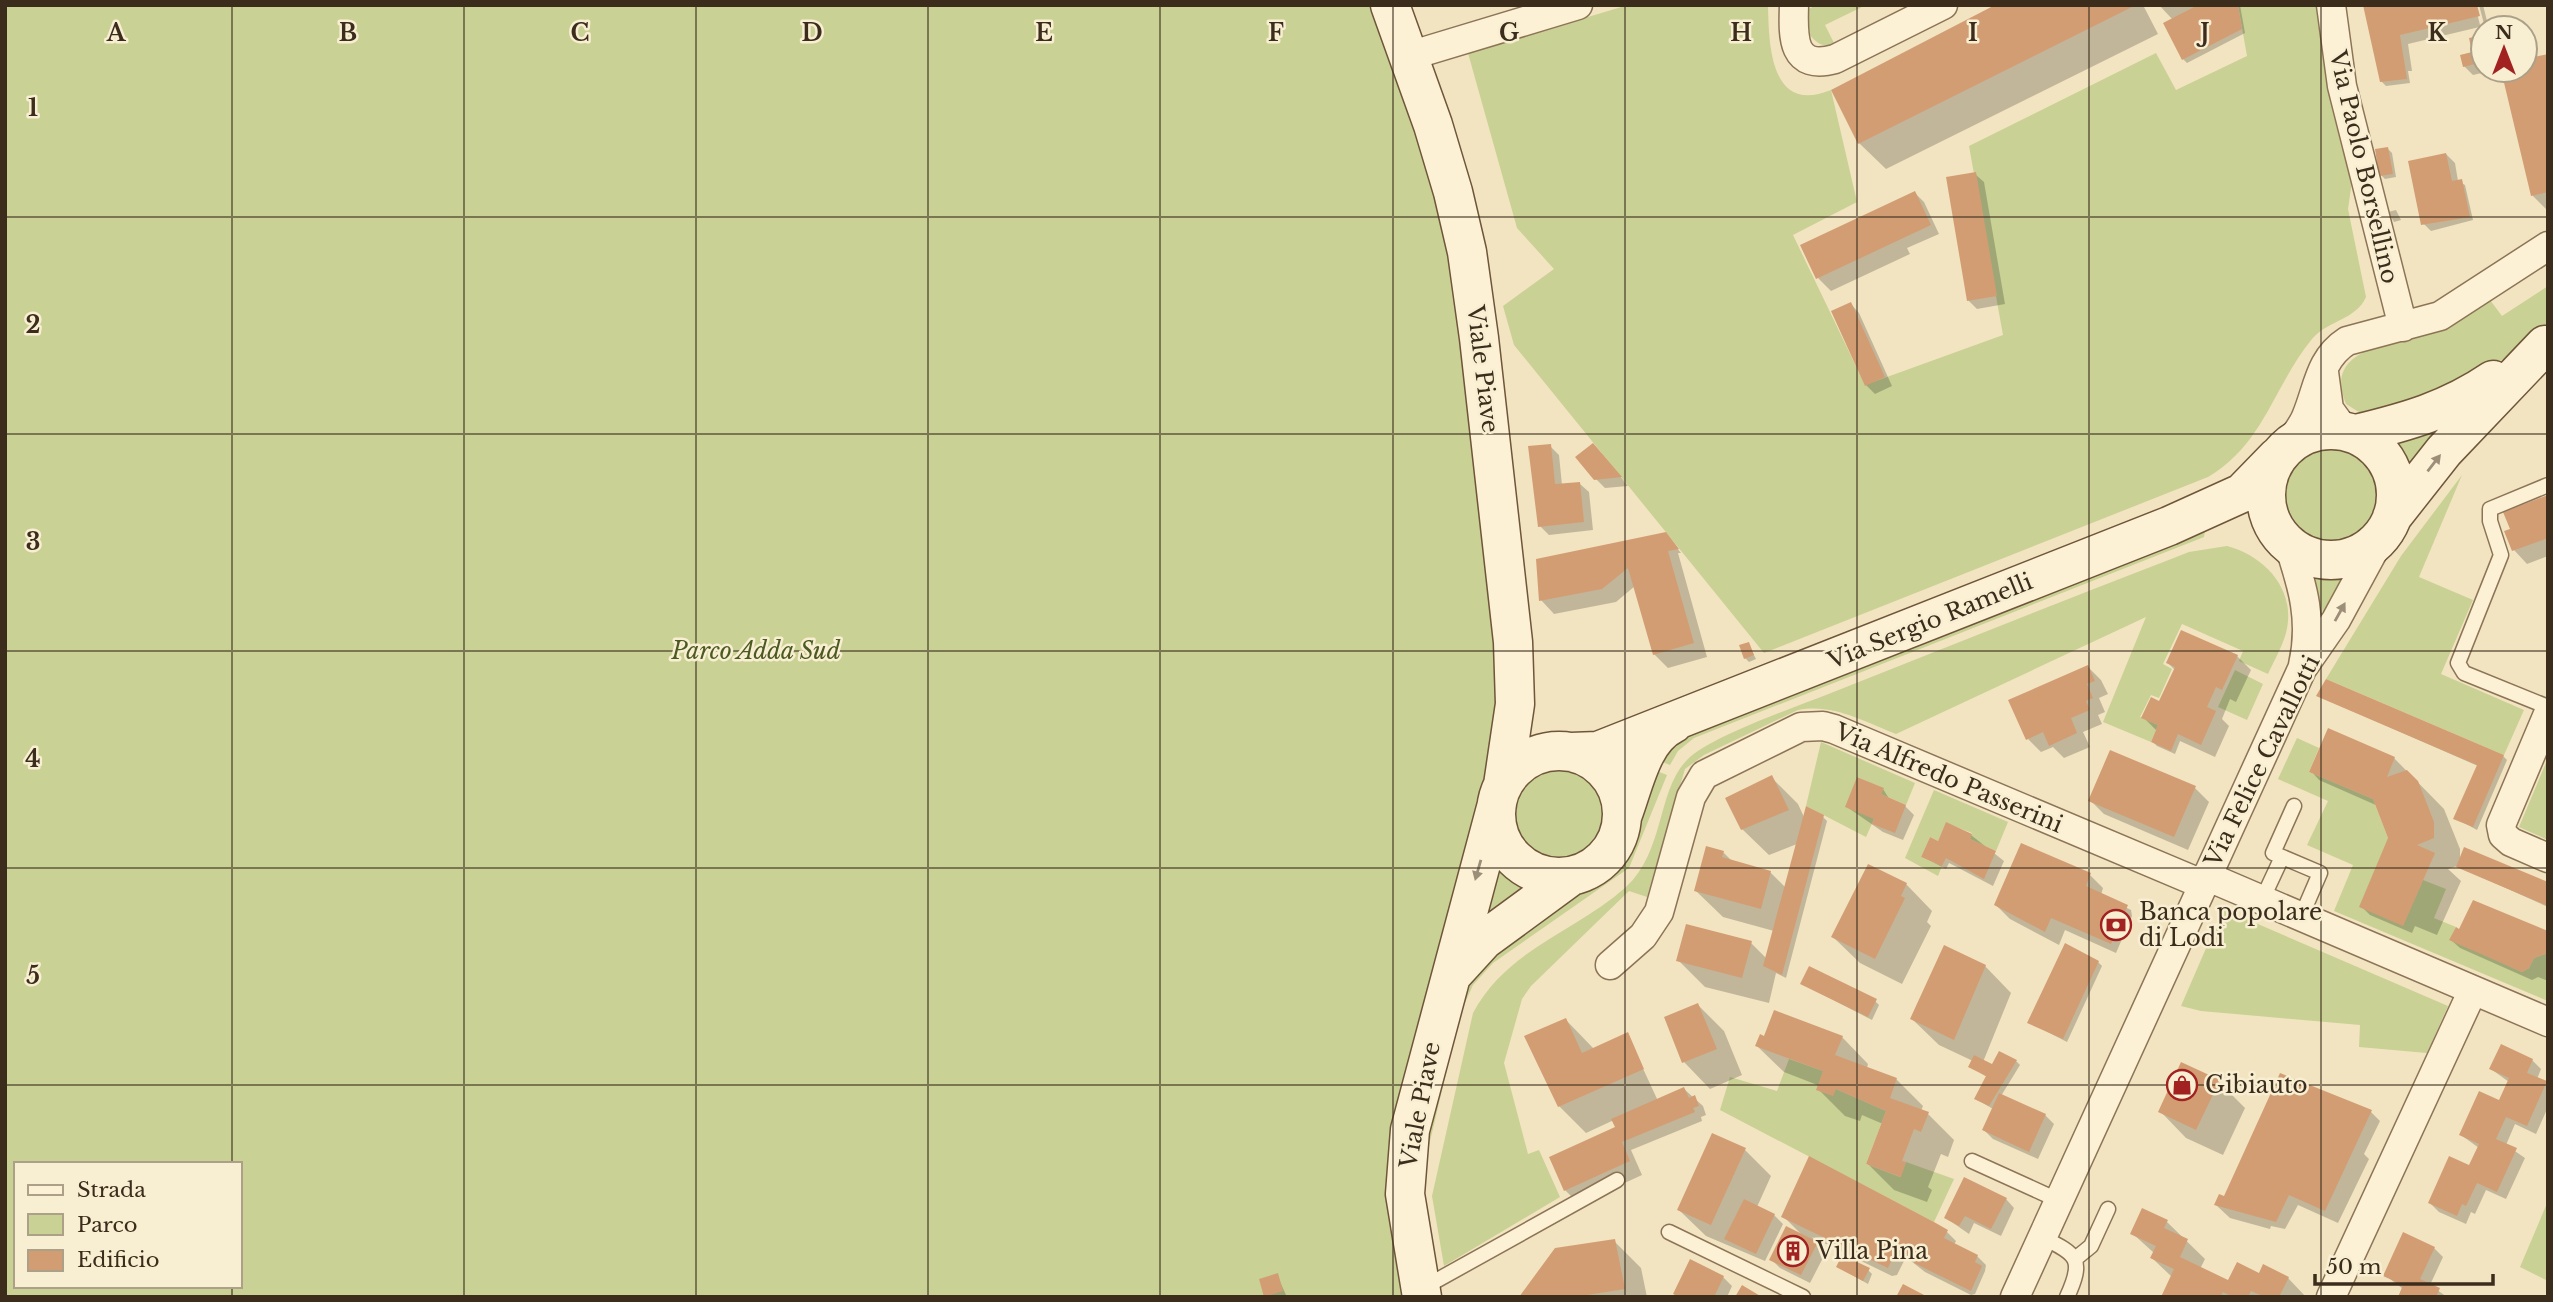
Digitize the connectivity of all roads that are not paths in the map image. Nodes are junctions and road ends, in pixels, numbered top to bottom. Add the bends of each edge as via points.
1 (1390, 5) edge
2 (1578, 5) edge
3 (1794, 5) edge
4 (1943, 5) edge
5 (2330, 5) edge
6 (1409, 56) junction
7 (2548, 246) edge
8 (2403, 327) junction
9 (2546, 343) edge
10 (2323, 365) junction
11 (2350, 433) junction
12 (2282, 451) junction
13 (2548, 485) edge
14 (2169, 526) junction
15 (2386, 527) junction
16 (2284, 540) junction
17 (2302, 669) junction
18 (1515, 690) junction
19 (2548, 708) edge
20 (2548, 714) edge
21 (1690, 716) junction
22 (1566, 751) junction
23 (1500, 795) junction
24 (2294, 806) dead end
25 (1623, 814) junction
26 (2282, 857) junction
27 (2548, 858) edge
28 (1570, 877) junction
29 (2204, 880) junction
30 (2262, 900) junction
31 (2301, 917) junction
32 (1610, 965) dead end
33 (2473, 990) junction
34 (1443, 996) junction
35 (2548, 1022) edge
36 (1972, 1161) dead end
37 (1617, 1180) dead end
38 (2060, 1201) junction
39 (2108, 1209) dead end
40 (1669, 1232) dead end
41 (2043, 1238) junction
42 (2075, 1259) junction
43 (1421, 1293) edge
44 (1803, 1297) edge
45 (2015, 1297) edge
46 (2067, 1297) edge
47 (2331, 1297) edge

1 - 6 street, Viale Piave
2 - 6 street
3 - 4 street via 1795,46 1809,59 1835,59
5 - 8 street, Via Paolo Borsellino via 2342,86
6 - 18 street, Viale Piave via 1453,192 1467,252 1488,399
7 - 8 street via 2440,316
8 - 10 street via 2347,341
9 - 11 street, Via Felice Cavallotti via 2446,408 2419,419
15 -> 9 street, Via Felice Cavallotti via 2444,451
10 - 11 street via 2329,409
10 - 12 street via 2305,419
11 - 12 street, Via Felice Cavallotti via 2311,432
11 - 15 street, Via Felice Cavallotti via 2370,442 2390,466 2396,488
12 - 14 street, Via Sergio Ramelli via 2242,493
12 - 16 street via 2265,488 2266,503
13 - 19 lane via 2490,509 2501,555 2458,663 2464,673
14 - 16 street, Via Sergio Ramelli via 2211,522
14 - 21 street, Via Sergio Ramelli
15 - 16 street, Via Felice Cavallotti via 2362,552 2330,560 2304,555
17 -> 15 street, Via Felice Cavallotti via 2336,620
16 - 17 street via 2307,604
17 - 29 street, Via Felice Cavallotti
18 - 22 street, Viale Piave via 1530,726 1549,744
18 - 23 street, Viale Piave
20 - 27 street via 2501,825 2511,842
21 - 22 street, Via Sergio Ramelli via 1598,751
21 - 25 street, Via Sergio Ramelli via 1667,727 1652,742
22 - 23 street, Viale Piave via 1526,760
22 - 25 street, Viale Piave via 1591,759 1608,774 1619,793
23 - 28 street, Viale Piave via 1496,824 1514,859 1531,871
23 -> 34 street, Viale Piave
24 - 26 lane via 2273,853
25 - 28 street, Viale Piave via 1619,836 1608,855 1591,869
26 - 30 lane
26 - 31 lane via 2320,873
28 - 34 street, Viale Piave via 1471,952
29 - 30 street, Via Alfredo Passerini
29 - 32 street, Via Alfredo Passerini via 1833,729 1812,725 1704,775 1691,797 1659,912 1643,936
29 - 38 street, Via Felice Cavallotti
30 - 31 street, Via Alfredo Passerini
31 - 33 street, Via Alfredo Passerini
33 - 35 street, Via Alfredo Passerini
33 - 47 street
34 - 43 street, Viale Piave via 1406,1161 1406,1210
36 - 38 lane
37 - 43 lane
38 - 41 street, Via Felice Cavallotti
39 - 42 lane via 2091,1246
40 - 44 lane
41 - 42 lane
41 - 45 street, Via Felice Cavallotti
42 - 46 lane via 2077,1272

